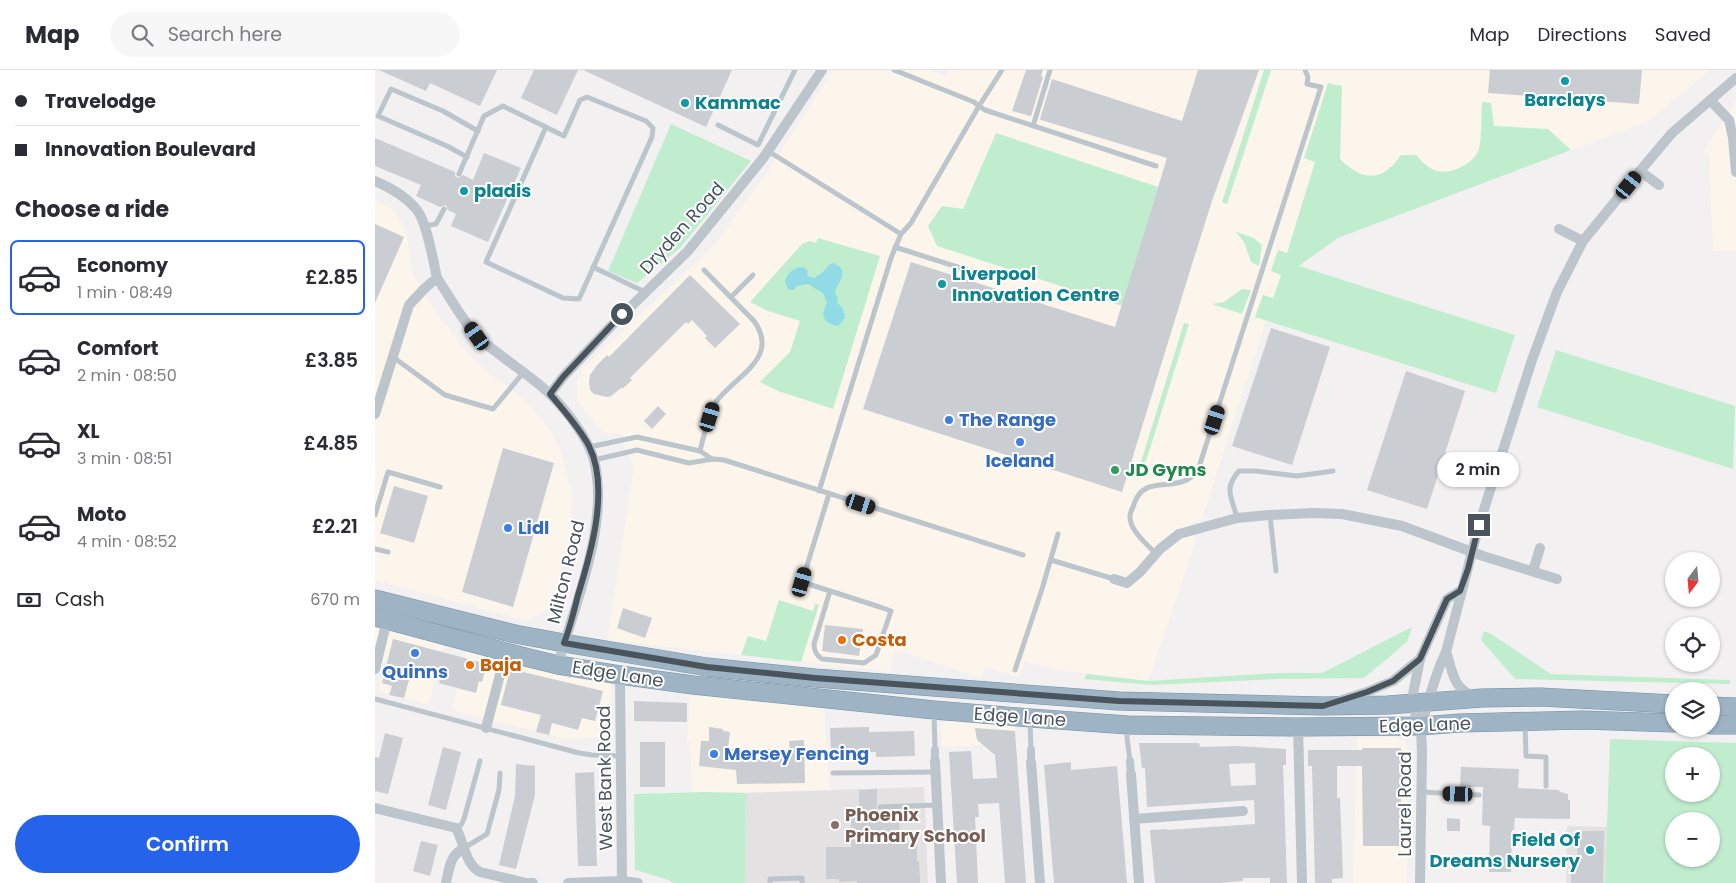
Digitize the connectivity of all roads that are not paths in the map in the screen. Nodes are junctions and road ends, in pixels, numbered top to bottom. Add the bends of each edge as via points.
1 (795, 70) edge
2 (822, 70) edge
3 (894, 70) edge
4 (1002, 70) edge
5 (1050, 70) edge
6 (1305, 70) edge
7 (1736, 78) edge
8 (1710, 100) junction
9 (979, 106) junction
10 (718, 125) dead end
11 (546, 126) junction
12 (1033, 126) junction
13 (478, 131) junction
14 (768, 151) junction
15 (467, 157) junction
16 (1156, 166) dead end
17 (1640, 171) junction
18 (1736, 172) edge
19 (459, 174) dead end
20 (375, 181) edge
21 (1659, 185) dead end
22 (444, 208) dead end
23 (424, 226) junction
24 (1559, 229) dead end
25 (901, 234) junction
26 (1583, 241) junction
27 (895, 247) junction
28 (593, 267) junction
29 (704, 270) dead end
30 (973, 272) dead end
31 (753, 276) dead end
32 (437, 278) junction
33 (645, 292) junction
34 (731, 297) junction
35 (393, 357) junction
36 (523, 373) junction
37 (550, 394) junction
38 (375, 414) edge
39 (589, 447) junction
40 (700, 451) junction
41 (713, 459) junction
42 (594, 460) junction
43 (1333, 471) dead end
44 (440, 487) dead end
45 (819, 491) junction
46 (829, 494) junction
47 (1269, 514) junction
48 (375, 515) edge
49 (1237, 518) junction
50 (1058, 534) dead end
51 (375, 548) edge
52 (1540, 548) dead end
53 (388, 552) dead end
54 (1472, 552) junction
55 (1156, 554) junction
56 (1023, 555) dead end
57 (1051, 560) junction
58 (1277, 571) dead end
59 (1533, 571) junction
60 (1114, 579) joint
61 (1557, 579) dead end
62 (830, 591) junction
63 (1460, 591) junction
64 (375, 599) edge
65 (381, 619) edge
66 (564, 643) junction
67 (506, 652) junction
68 (1446, 652) junction
69 (1420, 659) junction
70 (559, 665) junction
71 (375, 669) edge
72 (1015, 670) dead end
73 (620, 675) junction
74 (1482, 698) junction
75 (375, 699) edge
76 (1420, 703) junction
77 (1665, 704) edge
78 (1323, 706) junction
79 (1720, 707) edge
80 (1736, 708) edge
81 (934, 710) junction
82 (1029, 718) junction
83 (1525, 721) junction
84 (1665, 723) edge
85 (1128, 725) junction
86 (1720, 725) edge
87 (1421, 726) junction
88 (1736, 726) edge
89 (1298, 727) junction
90 (486, 728) junction
91 (935, 750) joint
92 (1031, 750) joint
93 (621, 756) junction
94 (480, 761) dead end
95 (1130, 761) joint
96 (1031, 762) joint
97 (936, 766) junction
98 (500, 773) dead end
99 (833, 773) dead end
100 (1131, 774) joint
101 (1546, 786) dead end
102 (1421, 792) junction
103 (1479, 795) dead end
104 (937, 805) junction
105 (880, 807) dead end
106 (375, 808) edge
107 (1243, 811) dead end
108 (1134, 820) junction
109 (456, 828) junction
110 (464, 848) junction
111 (622, 881) junction
112 (446, 883) edge
113 (533, 883) edge
114 (568, 883) edge
115 (638, 883) edge
116 (771, 883) edge
117 (803, 883) edge
118 (941, 883) edge
119 (1040, 883) edge
120 (1139, 883) edge
121 (1302, 883) edge
122 (1420, 883) edge

1 - 10 lane via 758,145
2 - 14 street, Dryden Road
3 - 9 lane
4 - 9 lane
5 - 12 lane
6 - 55 lane via 1307,84 1321,87 1198,470 1180,484 1151,486 1141,491 1130,516 1132,527
7 - 8 street
8 - 17 street via 1672,133
8 - 18 street via 1729,120
9 - 12 lane
9 - 25 lane via 911,223
11 - 13 lane via 503,106 484,116
11 - 28 lane via 486,262 563,298 579,300
11 - 28 lane via 564,136 580,100 587,97 646,121 653,128 652,137
12 - 16 lane
13 - 15 lane
13 - 15 lane via 443,111 391,89 378,116
14 - 25 lane
14 - 33 street, Dryden Road via 688,251
15 - 19 lane
17 - 21 street
17 - 26 street
20 - 23 street via 398,192 417,210
22 - 23 lane via 436,224
23 - 32 street
24 - 26 street
25 - 27 lane
26 - 54 street via 1557,292 1535,352
27 - 30 lane
27 - 45 lane
28 - 33 lane
29 - 34 lane
31 - 34 lane
32 - 35 street via 409,305
32 - 36 street, Milton Road via 477,336
33 - 37 street, Dryden Road
34 - 40 lane via 761,330 763,340 757,362 714,404
35 - 36 lane via 445,395 493,410
35 - 38 street
36 - 37 street, Milton Road
37 - 39 street, Milton Road
39 - 40 lane via 637,436
39 - 42 street, Milton Road
40 - 41 lane
41 - 42 lane via 689,462 637,450
41 - 45 lane
42 - 66 street, Milton Road via 597,516 593,547
43 - 49 lane via 1297,476 1239,471 1231,480 1229,491
44 - 48 lane via 388,472
45 - 46 lane
46 - 56 lane
46 - 62 lane via 802,582
47 - 49 street
47 - 54 street via 1342,514 1401,526
47 - 58 lane
49 - 55 street via 1179,534
50 - 57 lane
51 - 53 lane
52 - 59 street
54 - 59 street
54 - 63 street
55 - 60 street via 1127,583
57 - 60 lane
57 - 72 lane
59 - 61 street
62 - 62 lane via 891,610 876,655 864,664 822,658 814,650
63 - 68 street
63 - 69 street, Edge Lane via 1447,599
64 - 66 highway, Edge Lane
65 - 67 highway, Edge Lane
65 - 71 street
66 - 70 street, Milton Road
66 - 78 highway, Edge Lane via 707,667 815,678 1119,701
67 - 70 highway, Edge Lane
67 - 90 street
68 - 74 street via 1453,679 1459,687
68 - 76 street
69 - 76 street
69 - 78 street, Edge Lane via 1393,681
70 - 73 highway, Edge Lane
73 - 81 highway, Edge Lane
73 - 93 street, West Bank Road
74 - 76 highway, Edge Lane
74 - 77 highway, Edge Lane via 1540,697
75 - 90 lane
76 - 78 highway, Edge Lane
76 - 87 street
76 - 87 street
79 - 80 highway
81 - 82 highway, Edge Lane
81 - 91 lane
82 - 85 highway, Edge Lane
82 - 92 lane
83 - 84 highway, Edge Lane
83 - 87 highway, Edge Lane
83 - 101 lane via 1526,756 1546,757
85 - 89 highway, Edge Lane
85 - 95 lane
86 - 88 highway
87 - 89 highway, Edge Lane
87 - 102 street, Laurel Road
89 - 121 street
90 - 93 lane via 579,753
91 - 97 street
92 - 96 street
93 - 111 street, West Bank Road
94 - 109 lane via 464,819
95 - 100 street
96 - 119 street
97 - 99 lane
97 - 104 street
98 - 110 lane via 499,790 487,834
100 - 108 street
102 - 103 lane
102 - 122 street, Laurel Road
104 - 105 lane
104 - 118 street
106 - 109 street
107 - 108 street
108 - 120 street
109 - 110 street
110 - 112 street via 452,858
110 - 113 street via 474,869
111 - 114 street
111 - 115 street
116 - 117 lane via 770,879 802,878

